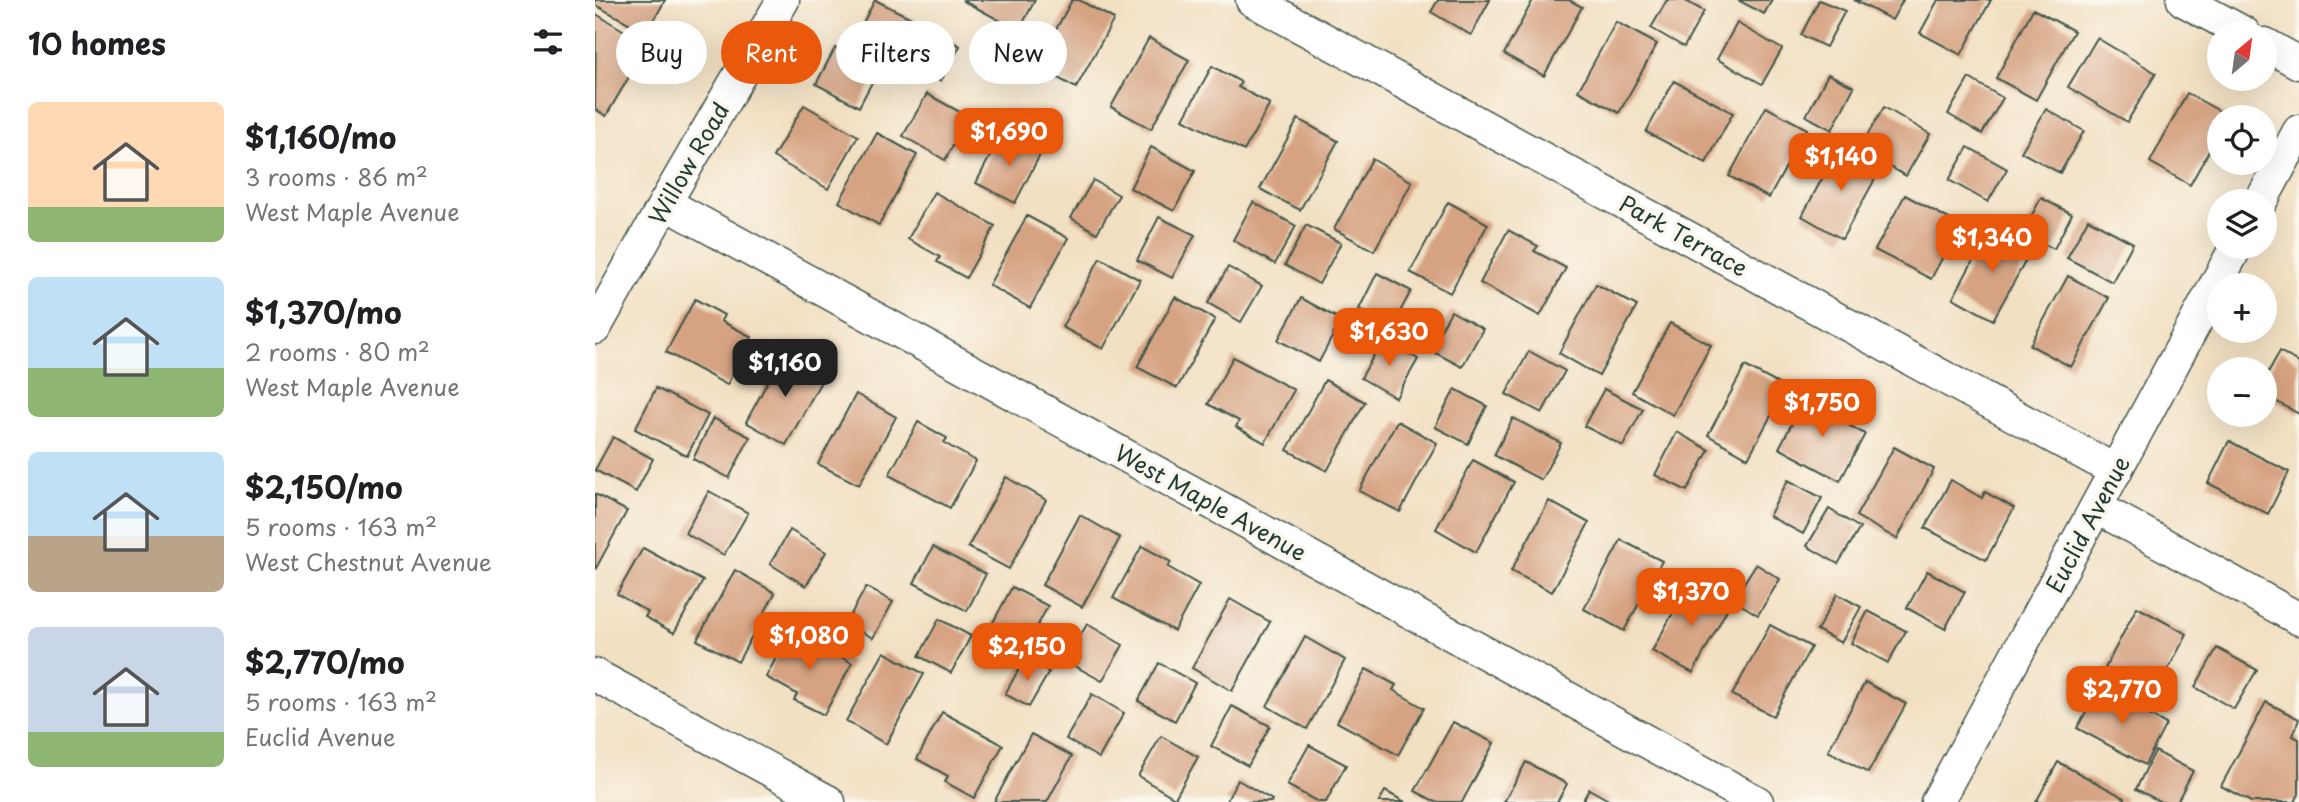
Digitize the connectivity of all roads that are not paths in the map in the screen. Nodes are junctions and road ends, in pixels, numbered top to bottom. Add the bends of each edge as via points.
1 (783, 0) edge
2 (1252, 0) edge
3 (2183, 0) edge
4 (2222, 21) edge
5 (2277, 51) edge
6 (2299, 63) edge
7 (2299, 131) edge
8 (2268, 189) edge
9 (665, 202) junction
10 (2231, 259) edge
11 (595, 328) edge
12 (2116, 471) junction
13 (2096, 507) junction
14 (2299, 619) edge
15 (595, 675) edge
16 (828, 802) edge
17 (1757, 802) edge
18 (1937, 802) edge

1 - 9 street, Willow Road
2 - 12 street, Park Terrace
3 - 4 street
5 - 6 street
7 - 8 street
9 - 11 street, Willow Road
9 - 17 street, West Maple Avenue
10 - 12 street, Euclid Avenue
12 - 13 street, Euclid Avenue
13 - 14 street
13 - 18 street, Euclid Avenue
15 - 16 street

